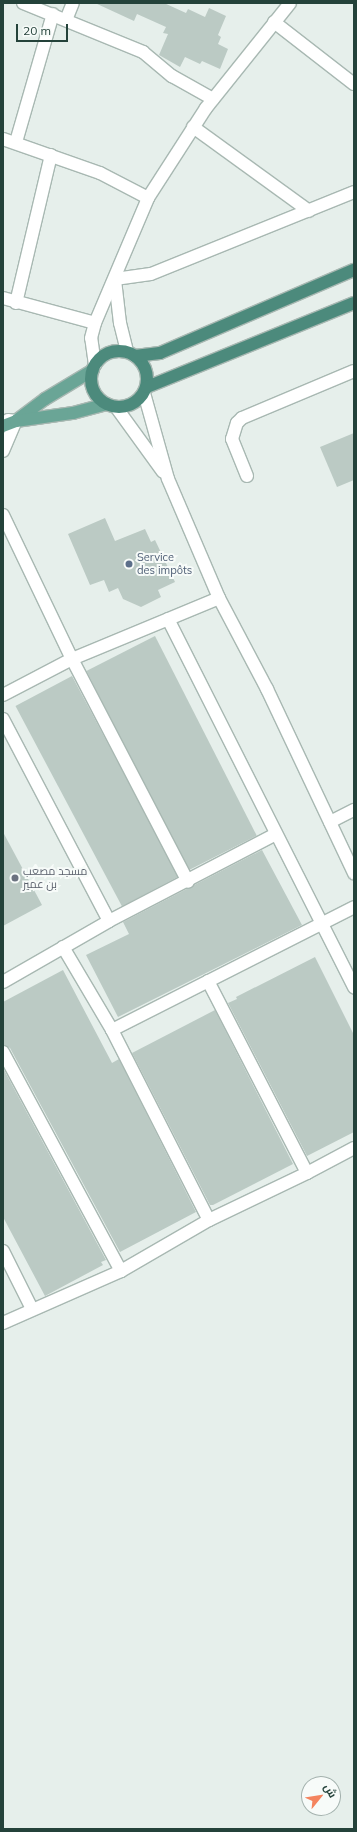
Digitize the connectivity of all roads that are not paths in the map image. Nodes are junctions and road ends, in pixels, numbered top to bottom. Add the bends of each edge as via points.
1 (23, 3) edge
2 (73, 3) edge
3 (290, 3) edge
4 (54, 14) junction
5 (66, 20) junction
6 (274, 22) junction
7 (354, 84) edge
8 (213, 99) junction
9 (193, 126) junction
10 (3, 139) edge
11 (16, 142) junction
12 (51, 155) junction
13 (354, 192) edge
14 (148, 198) junction
15 (309, 211) junction
16 (354, 270) edge
17 (115, 279) junction
18 (3, 298) edge
19 (16, 302) junction
20 (354, 303) edge
21 (95, 324) junction
22 (131, 354) junction
23 (94, 367) junction
24 (354, 371) edge
25 (145, 390) junction
26 (111, 406) junction
27 (3, 420) edge
28 (16, 421) junction
29 (3, 426) edge
30 (3, 449) edge
31 (247, 476) dead end
32 (168, 479) junction
33 (3, 515) edge
34 (219, 598) junction
35 (168, 619) junction
36 (72, 659) junction
37 (3, 695) edge
38 (3, 719) edge
39 (354, 810) edge
40 (330, 822) junction
41 (276, 834) junction
42 (354, 873) edge
43 (188, 882) junction
44 (354, 907) edge
45 (109, 921) junction
46 (322, 924) junction
47 (63, 947) junction
48 (3, 982) edge
49 (208, 982) junction
50 (354, 988) edge
51 (112, 1030) junction
52 (3, 1052) edge
53 (354, 1148) edge
54 (307, 1173) junction
55 (209, 1220) junction
56 (3, 1251) edge
57 (121, 1271) junction
58 (32, 1309) junction
59 (3, 1323) edge

1 - 4 street
2 - 5 street
3 - 6 street
4 - 5 street
4 - 11 street
5 - 8 street via 143,52 172,76
6 - 7 street
6 - 8 street
8 - 9 street
9 - 14 street
9 - 15 street
10 - 11 street
11 - 12 street
12 - 14 street via 100,173
12 - 19 street
13 - 15 street
14 - 17 street
15 - 17 street via 151,274
16 - 22 highway via 160,353
17 - 21 street
17 - 22 street via 120,323
18 - 19 street
19 - 21 street
20 - 25 highway
21 - 23 street via 91,338
22 - 23 highway via 109,352
22 - 25 highway via 146,369
23 - 26 highway via 92,386 100,400
23 - 28 main road
24 - 31 street via 242,418 237,423 232,439
25 - 26 highway via 132,404
25 - 32 street
26 - 28 main road
26 - 32 street
27 - 28 street
28 - 29 main road
28 - 30 street
32 - 34 street
33 - 36 street
34 - 35 street
34 - 40 street
35 - 36 street
35 - 41 street
36 - 37 street
36 - 43 street
38 - 45 street
39 - 40 street
40 - 42 street
41 - 43 street
41 - 46 street
43 - 45 street
44 - 46 street
45 - 47 street
46 - 49 street
46 - 50 street
47 - 48 street
47 - 51 street
49 - 51 street
49 - 54 street
51 - 55 street
52 - 57 street
53 - 54 street
54 - 55 street
55 - 57 street
56 - 58 street
57 - 58 street
58 - 59 street

